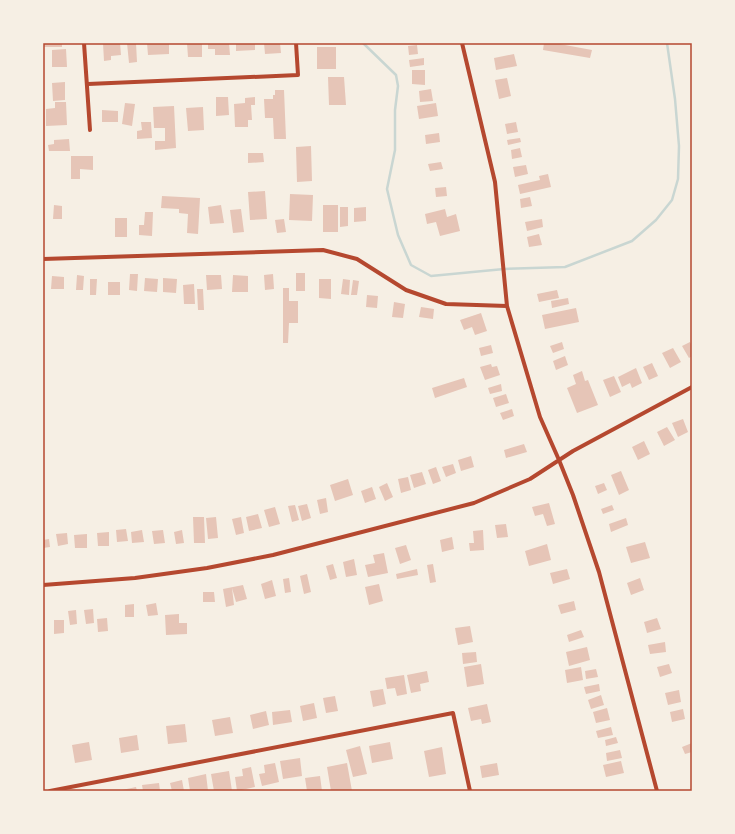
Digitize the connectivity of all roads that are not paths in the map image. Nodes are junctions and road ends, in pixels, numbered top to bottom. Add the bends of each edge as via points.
1 (84, 43) edge
2 (296, 43) edge
3 (462, 43) edge
4 (88, 84) junction
5 (90, 130) dead end
6 (43, 259) edge
7 (507, 306) junction
8 (692, 387) edge
9 (559, 460) junction
10 (43, 585) edge
11 (50, 791) edge
12 (470, 791) edge
13 (657, 791) edge

1 - 4 street
2 - 4 street via 298,75
3 - 7 street via 495,182
4 - 5 street
6 - 7 street via 323,250 357,259 406,290 446,304
7 - 9 street via 540,417
8 - 9 street via 573,450
9 - 10 street via 530,479 474,504 273,555 135,578
9 - 13 street via 599,572
11 - 12 street via 453,713

